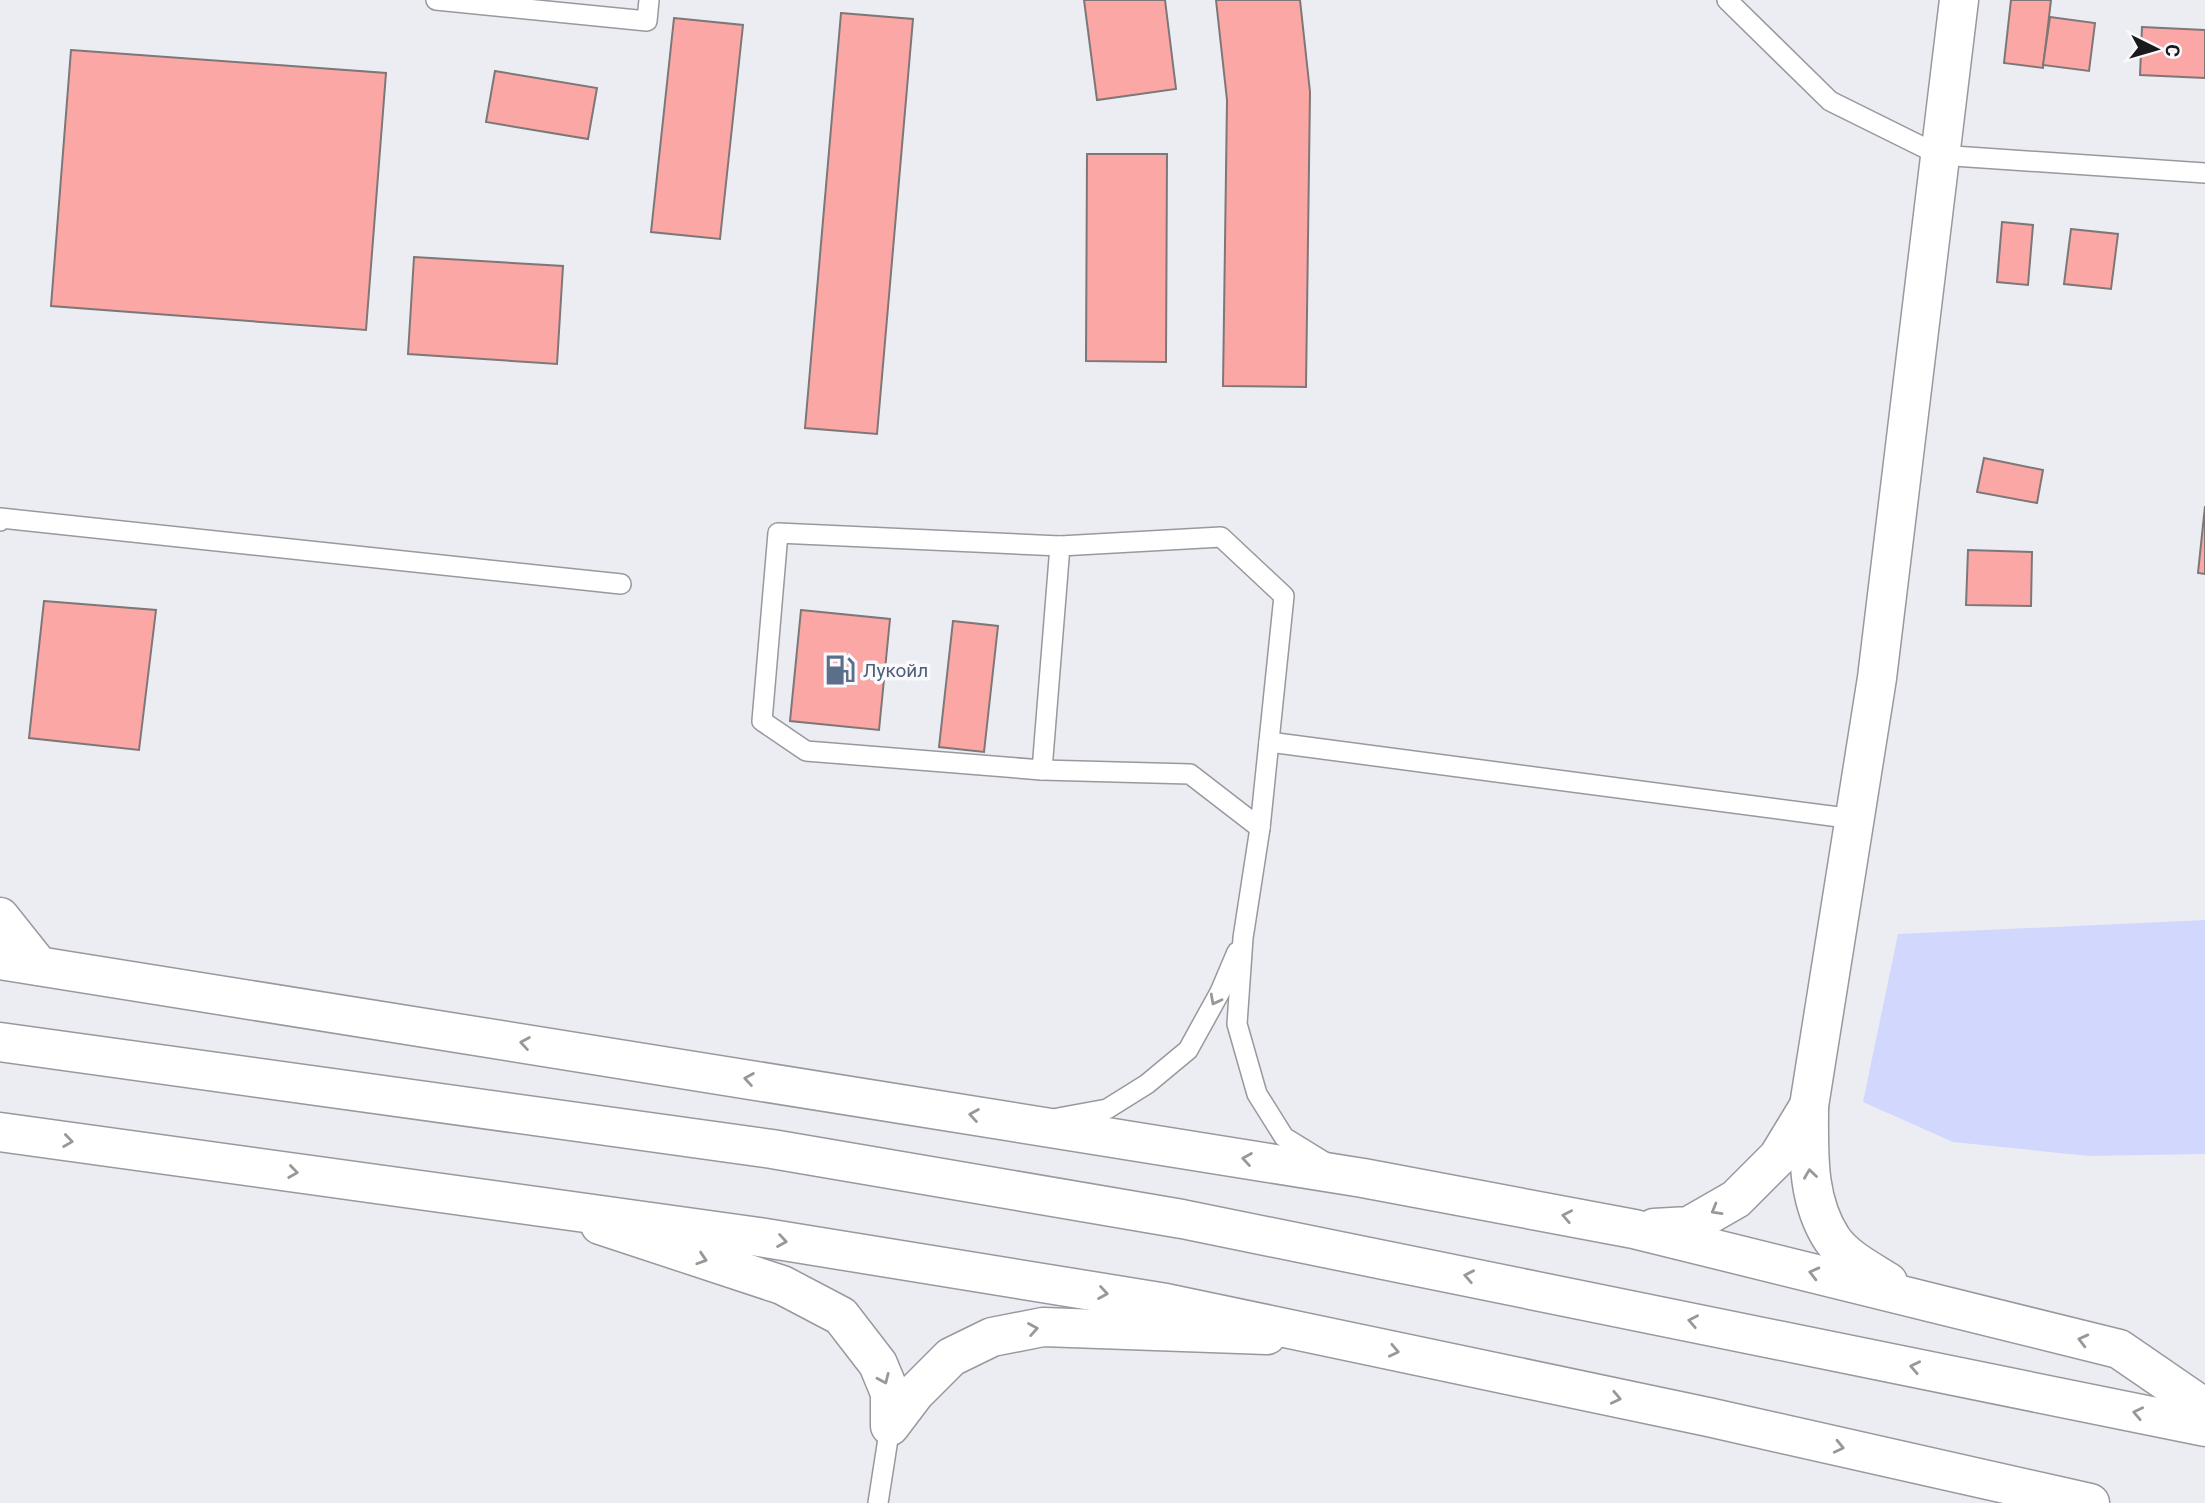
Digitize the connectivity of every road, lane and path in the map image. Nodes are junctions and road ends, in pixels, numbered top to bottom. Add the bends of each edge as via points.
1 (436, 0) edge
2 (649, 0) edge
3 (1727, 0) edge
4 (1959, 0) edge
5 (1939, 155) junction
6 (2205, 173) edge
7 (0, 521) edge
8 (1060, 547) junction
9 (621, 584) dead end
10 (1269, 741) junction
11 (1042, 771) junction
12 (1854, 819) junction
13 (1260, 828) junction
14 (0, 917) edge
15 (1243, 938) junction
16 (0, 960) edge
17 (39, 966) junction
18 (0, 1042) edge
19 (1809, 1107) junction
20 (1027, 1123) junction
21 (0, 1132) edge
22 (1363, 1178) junction
23 (544, 1206) junction
24 (1634, 1229) junction
25 (1910, 1296) junction
26 (1327, 1337) junction
27 (2205, 1408) edge
28 (890, 1426) junction
29 (2205, 1427) edge
30 (878, 1503) edge
31 (2090, 1503) edge

1 - 2 lane via 647,21
3 - 5 lane via 1830,101
4 - 5 main road
5 - 6 lane
5 - 12 main road via 1877,678
7 - 9 lane
8 - 10 lane via 1221,537 1284,596
8 - 11 lane
8 - 11 lane via 778,533 765,681 762,721 806,751
10 - 12 lane
10 - 13 lane
11 - 13 lane via 1189,774
12 - 19 main road
13 - 15 lane
14 - 17 main road
15 -> 20 lane via 1188,1050 1107,1109
15 - 22 lane via 1237,1024 1257,1094 1284,1137
16 - 17 main road
20 -> 17 main road
29 -> 18 main road via 1169,1216 772,1149
19 -> 24 main road via 1778,1157 1736,1199 1689,1226
25 -> 19 main road via 1857,1262 1833,1240 1814,1201
22 -> 20 main road
21 -> 23 main road
24 -> 22 main road
23 -> 26 main road via 1152,1301
23 -> 28 main road via 782,1285 841,1316 878,1364 890,1393
25 -> 24 main road
27 -> 25 main road via 2119,1349
28 -> 26 main road via 951,1357 1005,1334 1043,1327
26 -> 31 main road
28 - 30 lane

